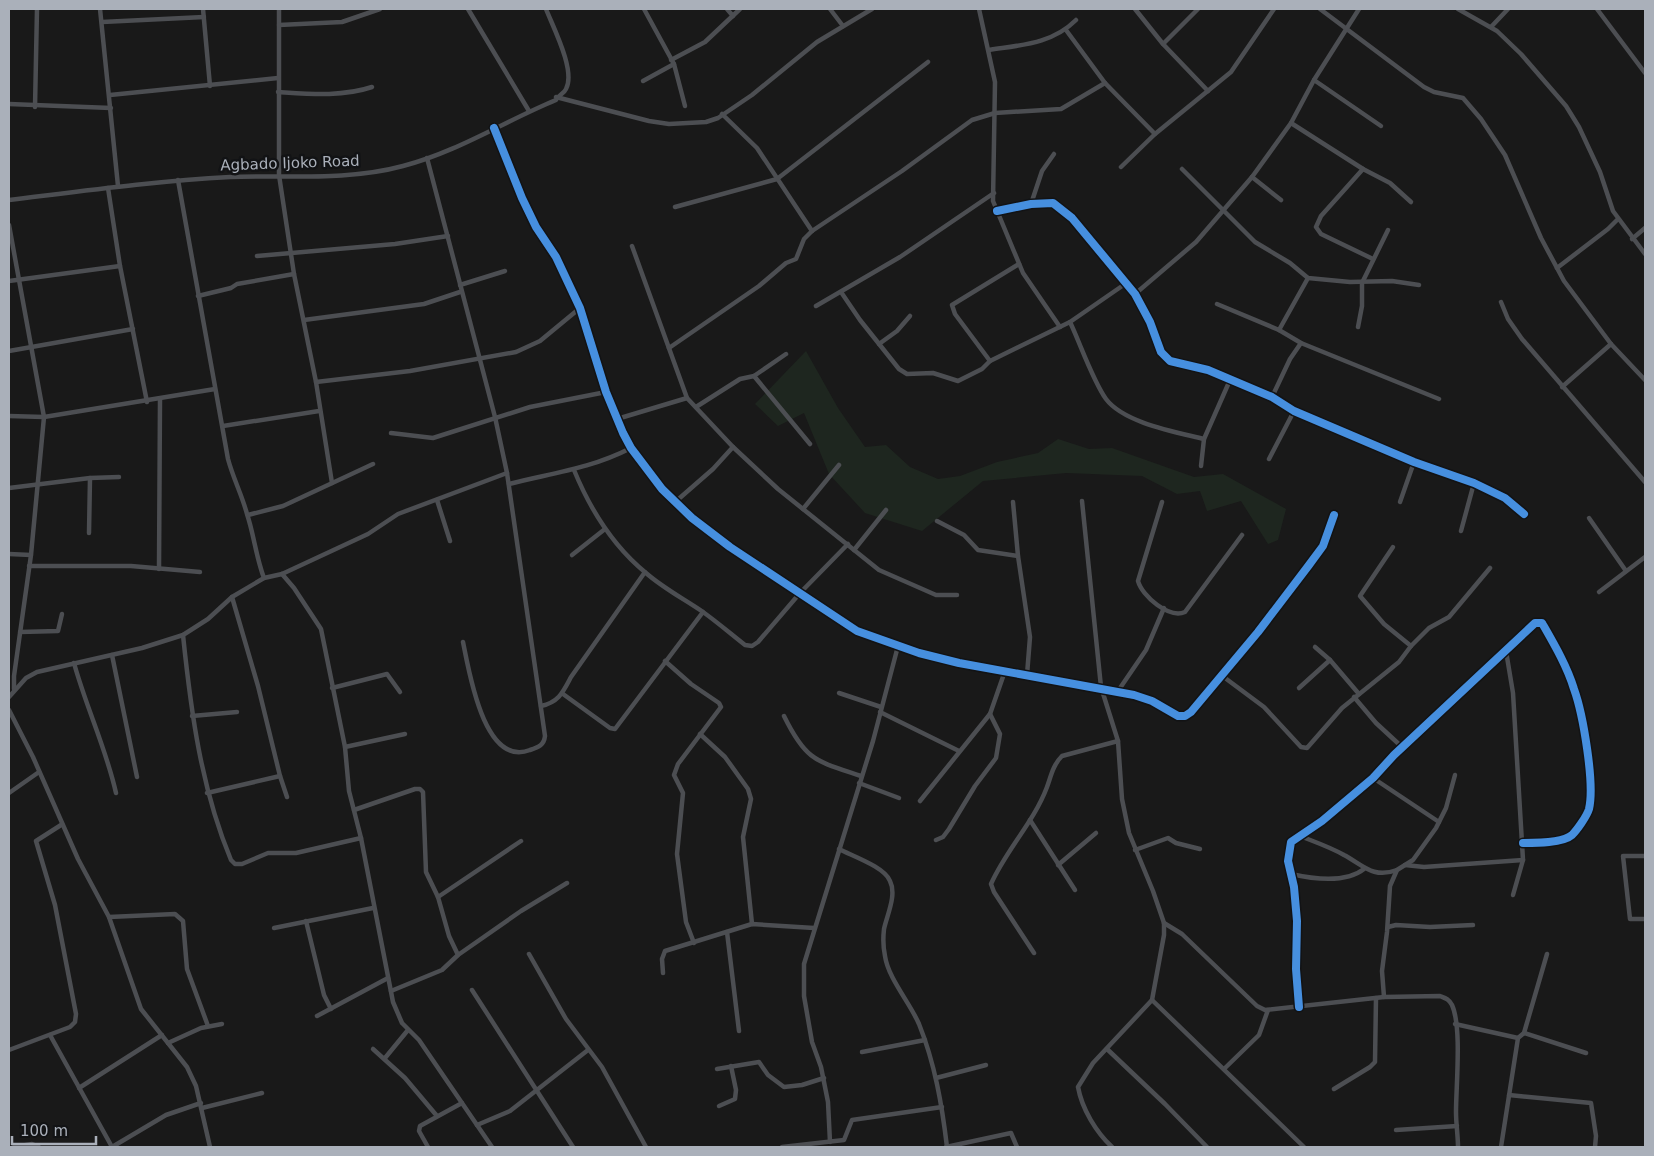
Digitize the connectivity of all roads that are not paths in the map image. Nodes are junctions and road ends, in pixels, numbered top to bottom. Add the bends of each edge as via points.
1 (37, 9) edge
2 (100, 9) edge
3 (203, 9) edge
4 (279, 9) edge
5 (380, 9) edge
6 (468, 9) edge
7 (546, 9) edge
8 (644, 9) edge
9 (727, 9) edge
10 (740, 9) edge
11 (830, 9) edge
12 (872, 9) edge
13 (979, 9) edge
14 (1135, 9) edge
15 (1198, 9) edge
16 (1274, 9) edge
17 (1320, 9) edge
18 (1359, 9) edge
19 (1458, 9) edge
20 (1508, 9) edge
21 (1597, 9) edge
22 (733, 16) junction
23 (204, 17) junction
24 (1076, 20) dead end
25 (102, 22) junction
26 (278, 25) junction
27 (842, 26) junction
28 (1491, 27) junction
29 (1066, 30) junction
30 (1346, 30) junction
31 (1163, 44) junction
32 (989, 50) junction
33 (672, 62) junction
34 (928, 62) dead end
35 (1645, 73) edge
36 (278, 78) junction
37 (1314, 80) junction
38 (643, 81) dead end
39 (1105, 83) junction
40 (210, 86) junction
41 (372, 87) dead end
42 (1208, 91) junction
43 (278, 92) junction
44 (110, 95) junction
45 (556, 97) junction
46 (9, 104) edge
47 (685, 106) dead end
48 (35, 107) junction
49 (111, 108) junction
50 (529, 111) junction
51 (995, 113) junction
52 (722, 114) junction
53 (1292, 123) junction
54 (1381, 126) dead end
55 (494, 128) junction
56 (1156, 134) junction
57 (1054, 154) dead end
58 (426, 158) junction
59 (1121, 167) dead end
60 (1182, 169) dead end
61 (1363, 169) junction
62 (279, 175) junction
63 (1252, 177) junction
64 (777, 179) junction
65 (178, 180) junction
66 (118, 186) junction
67 (108, 188) junction
68 (994, 193) junction
69 (9, 200) edge
70 (1281, 200) dead end
71 (1411, 202) dead end
72 (1031, 204) junction
73 (675, 207) dead end
74 (1224, 210) junction
75 (997, 211) junction
76 (1618, 218) junction
77 (9, 226) edge
78 (1645, 228) edge
79 (1388, 230) dead end
80 (812, 232) junction
81 (448, 236) junction
82 (1632, 239) junction
83 (632, 246) dead end
84 (291, 254) junction
85 (1645, 254) edge
86 (257, 256) dead end
87 (1372, 259) junction
88 (1019, 264) junction
89 (120, 266) junction
90 (1557, 268) junction
91 (504, 271) dead end
92 (294, 274) junction
93 (1308, 278) junction
94 (18, 280) junction
95 (9, 282) edge
96 (1362, 283) junction
97 (1125, 284) junction
98 (1419, 285) dead end
99 (460, 286) junction
100 (460, 292) junction
101 (841, 292) junction
102 (1135, 294) junction
103 (198, 296) junction
104 (1501, 302) dead end
105 (1217, 304) dead end
106 (816, 306) dead end
107 (580, 308) junction
108 (910, 316) dead end
109 (304, 320) junction
110 (1070, 322) junction
111 (1060, 327) junction
112 (1358, 327) dead end
113 (133, 329) junction
114 (1278, 330) junction
115 (1301, 343) junction
116 (879, 344) junction
117 (1611, 344) junction
118 (30, 347) junction
119 (669, 348) junction
120 (9, 350) edge
121 (786, 354) dead end
122 (479, 357) junction
123 (990, 361) junction
124 (754, 376) junction
125 (1230, 380) junction
126 (1645, 380) edge
127 (316, 382) junction
128 (1562, 387) junction
129 (215, 389) junction
130 (606, 392) junction
131 (1272, 397) junction
132 (688, 398) junction
133 (160, 399) junction
134 (1438, 399) dead end
135 (147, 402) junction
136 (696, 407) junction
137 (319, 411) junction
138 (1294, 411) junction
139 (9, 416) edge
140 (44, 417) junction
141 (495, 417) junction
142 (617, 419) junction
143 (223, 426) junction
144 (391, 433) dead end
145 (1204, 439) junction
146 (810, 444) dead end
147 (733, 447) junction
148 (631, 448) junction
149 (1269, 459) dead end
150 (1414, 462) junction
151 (373, 464) dead end
152 (839, 465) dead end
153 (1201, 466) dead end
154 (574, 470) junction
155 (507, 473) junction
156 (119, 477) dead end
157 (90, 478) junction
158 (1645, 482) edge
159 (332, 483) junction
160 (37, 484) junction
161 (509, 484) junction
162 (1474, 484) junction
163 (9, 488) edge
164 (437, 500) junction
165 (1082, 501) dead end
166 (1013, 502) dead end
167 (1162, 502) dead end
168 (1400, 502) dead end
169 (674, 503) junction
170 (803, 509) junction
171 (886, 510) dead end
172 (1524, 514) dead end
173 (248, 515) junction
174 (1334, 515) dead end
175 (1589, 518) dead end
176 (937, 521) dead end
177 (605, 528) junction
178 (1461, 531) dead end
179 (89, 533) dead end
180 (1242, 535) dead end
181 (450, 541) dead end
182 (848, 544) junction
183 (1393, 547) dead end
184 (854, 550) junction
185 (9, 554) edge
186 (31, 555) junction
187 (572, 555) dead end
188 (1018, 556) junction
189 (1645, 557) edge
190 (29, 566) junction
191 (1490, 568) dead end
192 (159, 569) junction
193 (1626, 571) junction
194 (200, 572) dead end
195 (645, 572) junction
196 (282, 574) junction
197 (264, 578) junction
198 (1599, 592) dead end
199 (800, 593) junction
200 (957, 595) dead end
201 (232, 597) junction
202 (1164, 608) junction
203 (703, 612) junction
204 (62, 614) dead end
205 (20, 632) junction
206 (183, 635) junction
207 (463, 642) dead end
208 (898, 646) junction
209 (1410, 646) junction
210 (1315, 647) dead end
211 (1506, 651) junction
212 (112, 655) junction
213 (1330, 660) junction
214 (665, 661) junction
215 (74, 663) junction
216 (1006, 671) junction
217 (1027, 675) junction
218 (1221, 675) junction
219 (1101, 687) junction
220 (332, 688) junction
221 (1299, 688) dead end
222 (14, 689) junction
223 (1118, 691) junction
224 (400, 692) dead end
225 (839, 693) dead end
226 (563, 694) junction
227 (1358, 694) junction
228 (9, 697) edge
229 (1354, 698) junction
230 (541, 706) junction
231 (9, 710) edge
232 (881, 710) junction
233 (237, 712) dead end
234 (990, 714) junction
235 (192, 716) junction
236 (784, 716) dead end
237 (981, 724) junction
238 (993, 724) junction
239 (405, 734) dead end
240 (700, 734) junction
241 (1118, 741) junction
242 (345, 747) junction
243 (1402, 747) junction
244 (959, 751) junction
245 (39, 772) junction
246 (1455, 775) dead end
247 (280, 776) junction
248 (861, 776) junction
249 (137, 777) dead end
250 (1373, 778) junction
251 (859, 783) junction
252 (9, 793) edge
253 (116, 793) dead end
254 (208, 793) junction
255 (288, 797) dead end
256 (899, 798) dead end
257 (920, 801) dead end
258 (354, 810) junction
259 (1030, 820) junction
260 (1439, 822) junction
261 (61, 825) junction
262 (1314, 828) junction
263 (1096, 833) dead end
264 (1300, 836) junction
265 (361, 838) junction
266 (936, 840) dead end
267 (521, 841) dead end
268 (1314, 841) junction
269 (1524, 843) junction
270 (838, 849) junction
271 (1200, 849) dead end
272 (1134, 850) junction
273 (1645, 856) edge
274 (1523, 860) junction
275 (1058, 865) junction
276 (1406, 865) junction
277 (1364, 868) junction
278 (1397, 870) junction
279 (1291, 874) junction
280 (1386, 874) junction
281 (568, 883) dead end
282 (1390, 886) junction
283 (1075, 890) dead end
284 (1513, 895) dead end
285 (438, 897) junction
286 (373, 908) junction
287 (109, 917) junction
288 (1645, 919) edge
289 (306, 922) junction
290 (1164, 923) junction
291 (752, 924) junction
292 (1473, 925) dead end
293 (1388, 927) junction
294 (274, 928) dead end
295 (814, 928) junction
296 (727, 932) junction
297 (694, 943) junction
298 (1034, 952) dead end
299 (529, 954) dead end
300 (1547, 954) dead end
301 (458, 955) junction
302 (663, 974) dead end
303 (388, 978) junction
304 (472, 990) dead end
305 (391, 991) junction
306 (1384, 997) junction
307 (1376, 998) junction
308 (1152, 1000) junction
309 (1299, 1007) junction
310 (331, 1009) junction
311 (1268, 1010) junction
312 (317, 1016) dead end
313 (222, 1024) dead end
314 (1455, 1024) junction
315 (208, 1026) junction
316 (408, 1030) junction
317 (739, 1031) dead end
318 (1524, 1033) junction
319 (50, 1035) junction
320 (162, 1035) junction
321 (1518, 1038) junction
322 (925, 1040) junction
323 (168, 1043) junction
324 (373, 1049) dead end
325 (1107, 1049) junction
326 (9, 1050) edge
327 (588, 1050) junction
328 (862, 1052) dead end
329 (1586, 1053) dead end
330 (385, 1058) junction
331 (986, 1065) dead end
332 (731, 1066) junction
333 (718, 1069) dead end
334 (1224, 1069) junction
335 (824, 1078) junction
336 (936, 1078) junction
337 (79, 1088) junction
338 (1334, 1089) dead end
339 (537, 1091) junction
340 (262, 1094) dead end
341 (1509, 1095) junction
342 (462, 1103) junction
343 (201, 1106) junction
344 (719, 1106) dead end
345 (942, 1107) junction
346 (437, 1116) junction
347 (477, 1126) junction
348 (1457, 1126) junction
349 (1396, 1130) dead end
350 (830, 1142) junction
351 (14, 1147) edge
352 (39, 1147) edge
353 (112, 1147) edge
354 (210, 1147) edge
355 (428, 1147) edge
356 (492, 1147) edge
357 (573, 1147) edge
358 (646, 1147) edge
359 (782, 1147) edge
360 (946, 1147) edge
361 (1017, 1147) edge
362 (1112, 1147) edge
363 (1207, 1147) edge
364 (1304, 1147) edge
365 (1458, 1147) edge
366 (1501, 1147) edge
367 (1595, 1147) edge

1 - 48 street
2 - 25 street
3 - 23 street
4 - 26 street
5 - 26 street via 342,22
6 - 50 street
7 - 45 street via 568,74 566,90
8 - 33 street
9 - 22 street
10 - 22 street
11 - 27 street
12 - 27 street
13 - 32 street
14 - 31 street
15 - 31 street
16 - 42 street via 1231,72
17 - 30 street
18 - 30 street
19 - 28 street
20 - 28 street
21 - 35 street
22 - 33 street via 705,42
23 - 25 street
23 - 40 street
24 - 29 street
25 - 44 street
26 - 36 street
27 - 52 street
28 - 76 street via 1521,54 1566,106 1593,158
29 - 32 street via 1046,40
29 - 39 street
30 - 37 street
30 - 90 street via 1424,87 1463,98 1482,119 1505,155
31 - 42 street
32 - 51 street via 995,82
33 - 38 street
33 - 47 street
34 - 64 street
36 - 40 street
36 - 43 street
37 - 53 street
37 - 54 street
39 - 51 street via 1061,109
39 - 56 street
40 - 44 street
41 - 43 street via 357,92 327,94
42 - 56 street
43 - 62 street
44 - 49 street
45 - 50 street, Agbado Ijoko Road via 556,100
45 - 52 street via 669,124 706,122
46 - 48 street
48 - 49 street
49 - 66 street
50 - 55 street, Agbado Ijoko Road
51 - 68 street
51 - 80 street via 972,120
52 - 64 street via 757,148
53 - 61 street
53 - 63 street
55 - 58 street, Agbado Ijoko Road
55 - 107 street via 522,198 556,257
56 - 59 street
57 - 72 street via 1042,171
58 - 62 street, Agbado Ijoko Road via 403,166 348,174
58 - 81 street
60 - 74 street
61 - 71 street via 1390,183
61 - 87 street via 1321,216 1316,227 1321,234
62 - 65 street, Agbado Ijoko Road
62 - 84 street
63 - 70 street
63 - 74 street
64 - 73 street
64 - 80 street
65 - 66 street, Agbado Ijoko Road
65 - 103 street
66 - 67 street, Agbado Ijoko Road
67 - 69 street, Agbado Ijoko Road
67 - 89 street
68 - 75 street
68 - 101 street via 900,257
72 - 75 street
72 - 97 street via 1053,202 1072,218
74 - 93 street via 1255,242
74 - 102 street via 1196,242
75 - 88 street
76 - 82 street
76 - 90 street via 1600,236
77 - 94 street
78 - 82 street
79 - 87 street
80 - 119 street via 804,238 796,259
81 - 84 street
81 - 99 street
82 - 85 street
83 - 119 street
84 - 86 street
84 - 92 street
87 - 96 street
88 - 111 street
88 - 123 street via 952,305 955,314
89 - 94 street
89 - 113 street
90 - 117 street
91 - 99 street
92 - 103 street via 237,284
92 - 109 street
93 - 96 street
93 - 114 street
94 - 95 street
94 - 118 street
96 - 98 street
96 - 112 street
97 - 102 street
97 - 110 street
99 - 100 street
100 - 109 street via 424,304
100 - 122 street
101 - 106 street
101 - 116 street
102 - 125 street via 1161,352 1170,361 1208,370
103 - 129 street
104 - 128 street via 1522,339
105 - 114 street
107 - 122 street via 529,348
107 - 130 street
108 - 116 street
109 - 127 street
110 - 111 street
110 - 145 street via 1105,397 1116,409 1164,429
111 - 123 street
113 - 118 street
113 - 135 street
114 - 115 street
115 - 131 street
115 - 134 street
116 - 123 street via 907,374 933,373 958,381 982,369
117 - 126 street
117 - 128 street
118 - 120 street
118 - 140 street
119 - 132 street
121 - 124 street
122 - 127 street via 410,371
122 - 141 street
124 - 136 street via 740,379
124 - 146 street
125 - 131 street
125 - 145 street
127 - 137 street
128 - 158 street
129 - 133 street
129 - 143 street
130 - 141 street
130 - 142 street
131 - 138 street
132 - 136 street
132 - 142 street
133 - 135 street
133 - 192 street
135 - 140 street
136 - 147 street
137 - 143 street
137 - 159 street
138 - 149 street
138 - 150 street
139 - 140 street
140 - 160 street
141 - 144 street via 433,438
141 - 155 street
142 - 148 street
143 - 173 street via 233,480
145 - 153 street
147 - 169 street
147 - 170 street
148 - 154 street
148 - 169 street
150 - 162 street
150 - 168 street
151 - 159 street
152 - 170 street
154 - 161 street
154 - 177 street
155 - 161 street
155 - 164 street
156 - 157 street
157 - 160 street
157 - 179 street
159 - 173 street via 283,506
160 - 163 street
160 - 186 street
161 - 230 street
162 - 172 street via 1505,498
162 - 178 street
164 - 181 street
164 - 196 street via 398,514 368,534
165 - 219 street
166 - 188 street
167 - 202 street via 1138,581 1143,592
169 - 199 street via 730,547
170 - 182 street
171 - 184 street
173 - 197 street
174 - 218 street via 1323,546
175 - 193 street
176 - 188 street via 964,535 978,550
177 - 187 street
177 - 195 street
180 - 202 street via 1185,612 1180,615
182 - 184 street
182 - 199 street
183 - 209 street via 1360,596 1384,624
184 - 200 street via 879,570 928,592
185 - 186 street
186 - 190 street
188 - 217 street via 1030,637
189 - 193 street
190 - 192 street
190 - 205 street
191 - 209 street via 1449,617 1429,628
192 - 194 street
193 - 198 street
195 - 203 street
195 - 226 street via 571,677
196 - 197 street
196 - 220 street via 321,629
197 - 201 street
199 - 203 street via 752,646 745,645
199 - 208 street via 857,631
201 - 206 street via 208,620
201 - 247 street
202 - 223 street via 1146,650
203 - 214 street
204 - 205 street via 58,631
205 - 222 street
206 - 212 street
206 - 235 street
207 - 230 street via 480,713 508,749 521,754 544,742
208 - 216 street via 959,663
208 - 232 street
209 - 227 street via 1399,662
210 - 213 street
211 - 243 street
211 - 269 street via 1513,693
211 - 269 street via 1535,624 1542,624 1574,688 1584,724 1590,784 1588,811 1571,836 1549,842
212 - 215 street
212 - 249 street
213 - 221 street
213 - 227 street
214 - 226 street via 614,729
214 - 240 street via 719,703 720,711
215 - 222 street via 37,672
215 - 253 street
216 - 217 street
216 - 234 street
217 - 219 street
218 - 223 street via 1185,716 1178,716 1152,701
218 - 229 street via 1264,707 1301,747 1311,746 1329,722
219 - 223 street
219 - 241 street
220 - 224 street via 387,674
220 - 242 street
222 - 228 street
225 - 232 street
226 - 230 street via 554,703
227 - 229 street
229 - 243 street
231 - 245 street
232 - 244 street
232 - 248 street
233 - 235 street
234 - 237 street
234 - 238 street
235 - 254 street
236 - 248 street via 803,750 824,764
237 - 238 street
237 - 244 street
238 - 266 street via 1000,734 996,758 949,829
239 - 242 street
240 - 291 street via 725,757 748,789 751,799 743,838
240 - 297 street via 678,764 674,775 683,793 677,854 686,922
241 - 259 street via 1062,756 1056,761 1047,788
241 - 272 street via 1122,799
242 - 258 street
243 - 250 street
244 - 257 street
245 - 252 street
245 - 261 street
246 - 260 street
247 - 254 street
247 - 255 street
248 - 251 street
250 - 260 street
250 - 262 street
251 - 256 street
251 - 270 street
254 - 265 street via 218,828 235,864 268,853 296,852
258 - 265 street
258 - 285 street via 420,789 423,792 425,866
259 - 275 street
259 - 298 street via 991,884
260 - 276 street via 1423,848
261 - 287 street
261 - 319 street via 36,841 55,905 76,1014 70,1027
262 - 264 street
262 - 268 street
263 - 275 street
264 - 268 street
264 - 279 street via 1291,842 1288,851
265 - 286 street
267 - 285 street
268 - 277 street
269 - 274 street
270 - 295 street
270 - 322 street via 884,873 890,881 892,893 883,945 885,961
271 - 272 street via 1168,838
272 - 290 street
273 - 288 street via 1623,856 1630,920
274 - 276 street via 1424,867
274 - 284 street
275 - 283 street
276 - 278 street
277 - 279 street via 1340,879
277 - 280 street
278 - 280 street
278 - 282 street
279 - 309 street via 1297,921
280 - 282 street
281 - 301 street
282 - 293 street
285 - 301 street via 448,936
286 - 289 street
286 - 303 street
287 - 315 street via 181,916 188,969
287 - 320 street via 141,1009
289 - 294 street
289 - 310 street via 321,985
290 - 308 street
290 - 311 street via 1182,934 1257,1006
291 - 295 street
291 - 296 street
292 - 293 street
293 - 306 street via 1382,971
295 - 335 street via 804,964 804,996 812,1042
296 - 297 street
296 - 317 street
297 - 302 street via 665,951
299 - 327 street via 566,1019
300 - 318 street
301 - 305 street via 434,975
303 - 305 street
303 - 310 street
304 - 339 street
305 - 316 street via 396,1014
306 - 307 street
306 - 314 street via 1440,996 1448,999
307 - 309 street
307 - 338 street via 1375,1062
308 - 325 street
308 - 334 street
309 - 311 street
310 - 312 street
311 - 334 street via 1259,1035
313 - 315 street
314 - 321 street
314 - 348 street
315 - 323 street
316 - 330 street
316 - 342 street via 419,1040
318 - 321 street
318 - 329 street
319 - 326 street
319 - 337 street
320 - 323 street
320 - 337 street
321 - 341 street
322 - 328 street
322 - 336 street
323 - 343 street via 187,1067
324 - 330 street
325 - 362 street via 1078,1087 1088,1114
325 - 363 street
327 - 339 street
327 - 358 street via 615,1088
330 - 346 street
331 - 336 street
332 - 333 street
332 - 335 street via 759,1062 768,1075 784,1087
332 - 344 street via 735,1100
334 - 364 street
335 - 350 street
336 - 345 street
337 - 353 street
339 - 347 street via 510,1110
339 - 357 street
340 - 343 street
341 - 366 street
341 - 367 street via 1591,1103
342 - 346 street
342 - 347 street
343 - 353 street via 166,1115
343 - 354 street
345 - 350 street via 852,1120 844,1140
345 - 360 street
346 - 355 street via 420,1126 419,1132
347 - 356 street
348 - 349 street
348 - 365 street
350 - 359 street
351 - 352 street via 32,1144
360 - 361 street via 1011,1133

